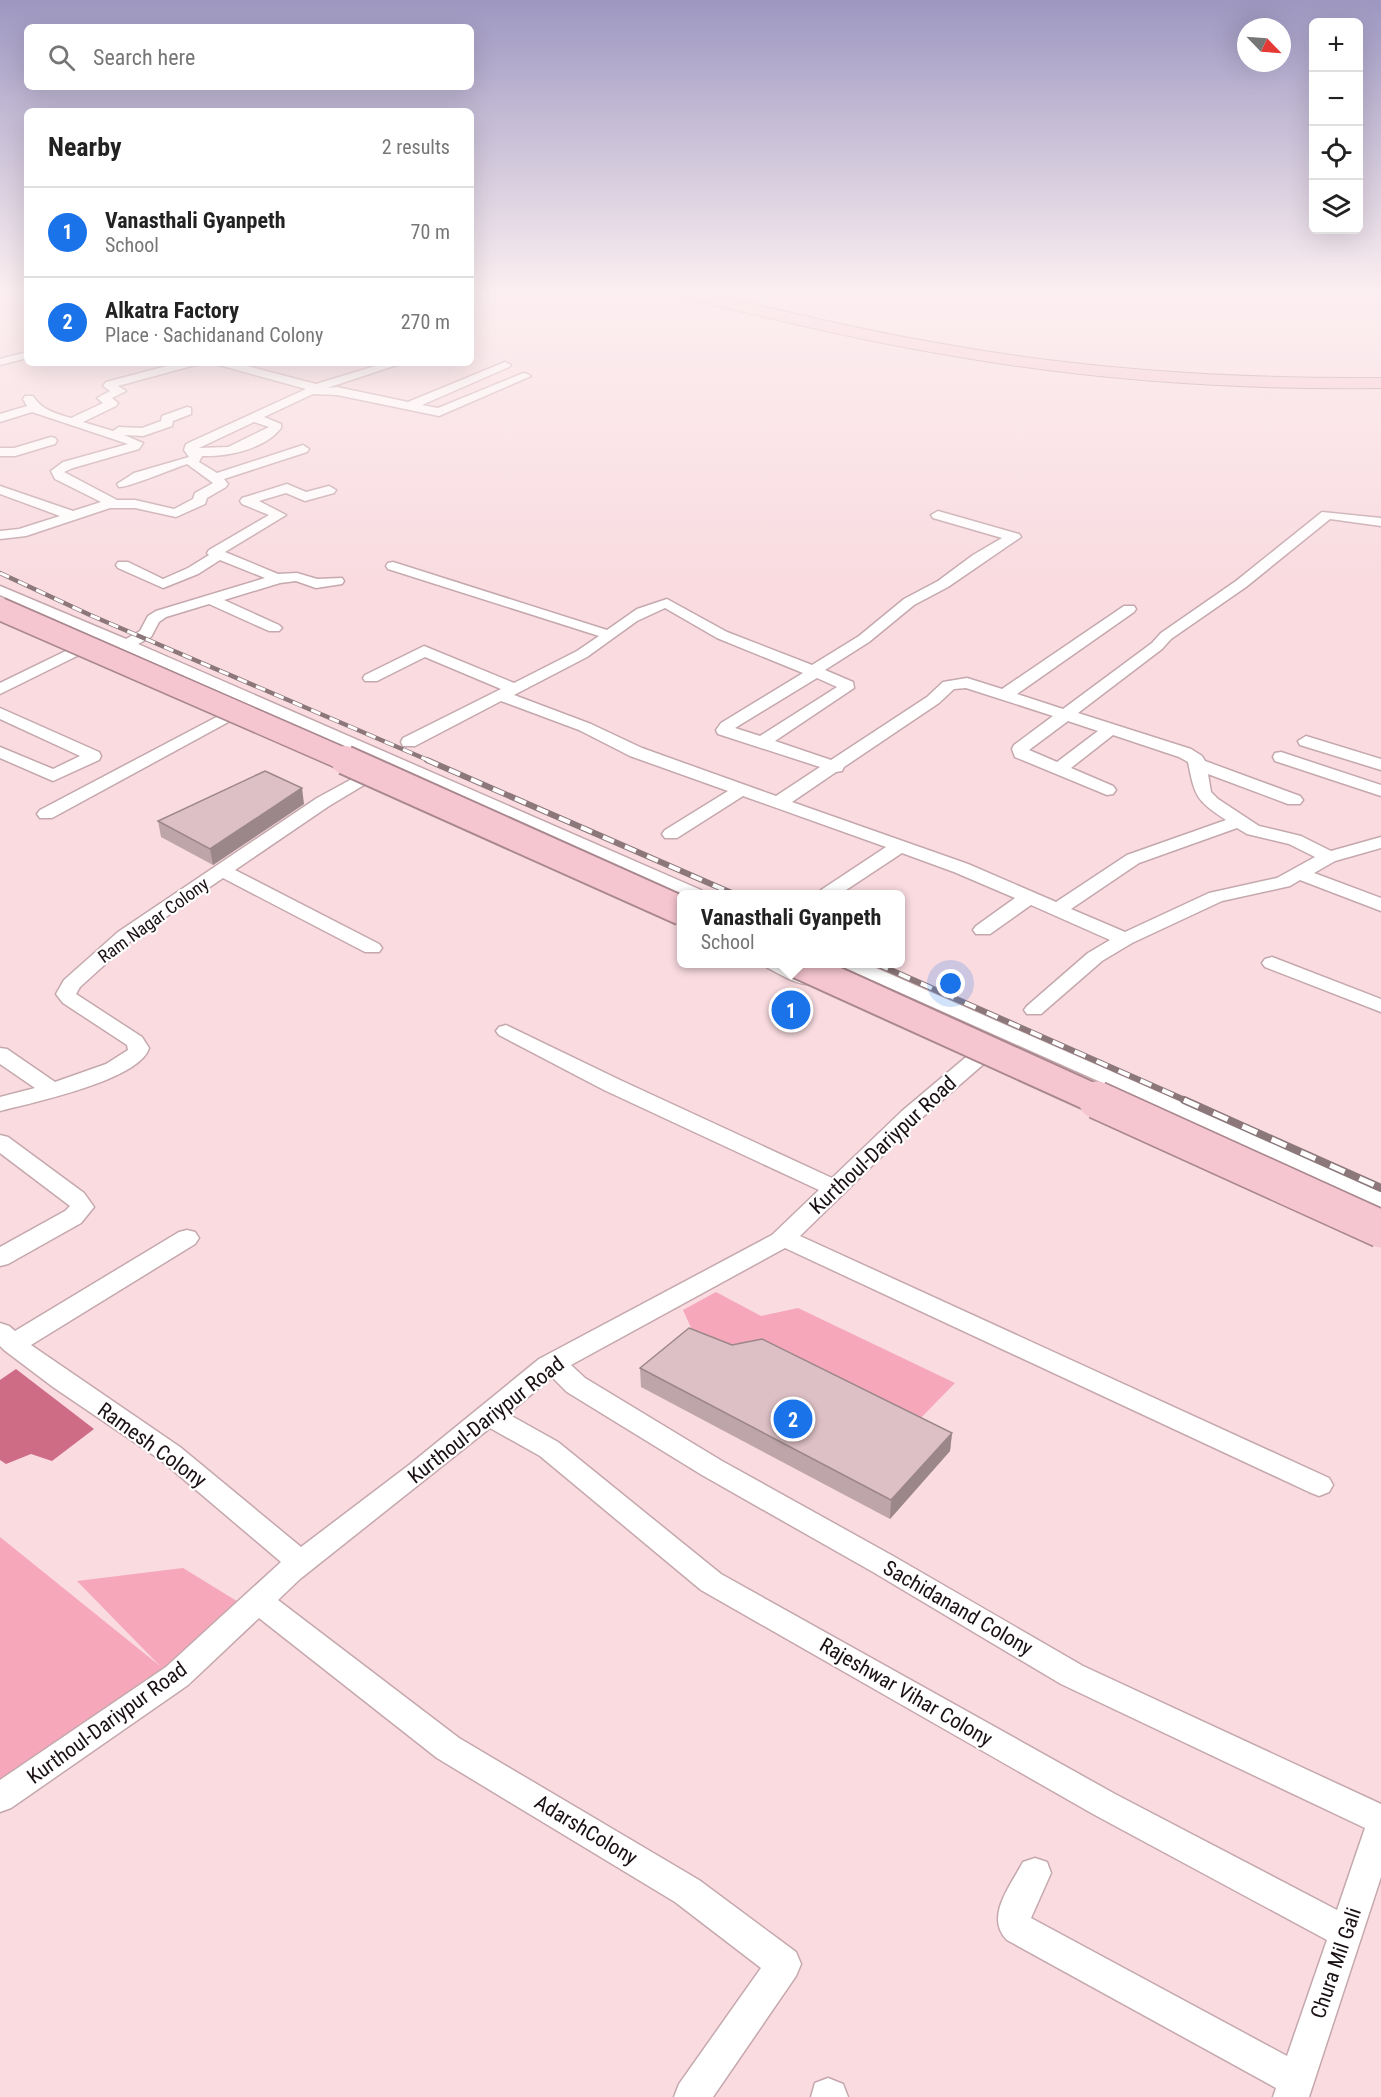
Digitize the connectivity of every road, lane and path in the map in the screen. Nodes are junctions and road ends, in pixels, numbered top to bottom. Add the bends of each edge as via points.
1 (111, 387) edge
2 (303, 387) edge
3 (321, 387) edge
4 (454, 387) edge
5 (499, 387) edge
6 (314, 390) junction
7 (409, 406) junction
8 (187, 411) dead end
9 (0, 418) edge
10 (254, 418) junction
11 (74, 423) junction
12 (51, 441) dead end
13 (303, 449) dead end
14 (0, 452) edge
15 (189, 455) junction
16 (226, 486) junction
17 (329, 490) dead end
18 (3, 493) edge
19 (261, 496) junction
20 (114, 503) junction
21 (303, 506) dead end
22 (71, 515) junction
23 (938, 515) dead end
24 (1381, 522) edge
25 (0, 535) edge
26 (219, 555) junction
27 (123, 565) dead end
28 (393, 566) dead end
29 (275, 579) junction
30 (337, 581) dead end
31 (0, 590) edge
32 (0, 597) edge
33 (210, 599) junction
34 (0, 609) edge
35 (1129, 609) dead end
36 (0, 616) edge
37 (274, 628) dead end
38 (611, 635) junction
39 (125, 645) junction
40 (76, 651) junction
41 (816, 670) junction
42 (371, 678) dead end
43 (0, 689) edge
44 (506, 691) junction
45 (1006, 694) junction
46 (0, 713) edge
47 (1068, 714) junction
48 (226, 717) junction
49 (1112, 728) junction
50 (345, 740) junction
51 (1306, 741) dead end
52 (410, 742) dead end
53 (761, 743) junction
54 (0, 752) edge
55 (310, 755) junction
56 (1281, 757) dead end
57 (1199, 765) junction
58 (1381, 765) edge
59 (836, 767) junction
60 (1058, 770) junction
61 (363, 778) junction
62 (739, 790) junction
63 (1107, 790) dead end
64 (1381, 790) edge
65 (1294, 800) dead end
66 (778, 803) junction
67 (46, 814) dead end
68 (1239, 821) junction
69 (671, 834) dead end
70 (1381, 842) edge
71 (899, 847) junction
72 (1329, 857) junction
73 (222, 870) junction
74 (1301, 874) junction
75 (685, 890) edge
76 (834, 890) edge
77 (677, 896) edge
78 (1030, 897) junction
79 (1381, 905) edge
80 (677, 909) edge
81 (1058, 909) junction
82 (677, 919) edge
83 (983, 930) dead end
84 (1125, 939) junction
85 (372, 948) dead end
86 (1272, 963) dead end
87 (786, 968) edge
88 (809, 968) edge
89 (838, 968) edge
90 (863, 968) edge
91 (918, 992) junction
92 (1381, 1006) edge
93 (1034, 1010) dead end
94 (889, 1016) junction
95 (506, 1031) dead end
96 (0, 1054) edge
97 (979, 1057) junction
98 (51, 1089) junction
99 (0, 1104) edge
100 (0, 1142) edge
101 (835, 1188) junction
102 (1381, 1199) edge
103 (1381, 1211) edge
104 (1381, 1229) edge
105 (188, 1238) dead end
106 (784, 1238) junction
107 (1381, 1240) edge
108 (0, 1258) edge
109 (6, 1338) edge
110 (553, 1363) junction
111 (488, 1415) junction
112 (1319, 1485) dead end
113 (301, 1563) junction
114 (258, 1601) junction
115 (0, 1798) edge
116 (1381, 1820) edge
117 (1381, 1828) edge
118 (1035, 1873) dead end
119 (1347, 1934) junction
120 (1294, 2088) edge
121 (692, 2097) edge

1 - 11 street via 120,391 102,399 112,403
2 - 6 street
3 - 6 street
4 - 7 street
5 - 7 street via 439,412
6 - 7 street
6 - 10 street
8 - 11 street via 140,433 88,421
9 - 11 street via 32,404
10 - 15 street via 193,445
10 - 15 street via 275,424 275,428 225,452
11 - 20 street via 137,443 135,447 57,471
12 - 14 street via 15,452
13 - 16 street via 271,461
15 - 16 street via 196,456 192,463
15 - 20 street via 118,482 129,492
16 - 19 street
16 - 20 street via 200,496 200,501 176,513
17 - 19 street via 305,497 286,488
18 - 22 street
19 - 21 street
19 - 26 street via 246,502 279,515 214,552
20 - 22 street
22 - 25 street via 21,533
23 - 41 street via 1014,537 909,602 864,639
24 - 47 street via 1327,515
26 - 27 street via 164,584
26 - 29 street
28 - 38 street
29 - 30 street via 297,577 316,584
29 - 33 street
31 - 39 street
32 - 77 highway
33 - 37 street
33 - 39 street via 156,616 146,634
34 - 80 highway, bridge
35 - 45 street
36 - 40 street
38 - 41 street via 634,615 669,603 722,634
38 - 44 street via 581,655
39 - 50 street
40 - 43 street
40 - 48 street
41 - 53 street via 847,687
41 - 53 street via 724,729
42 - 44 street via 424,651
44 - 52 street
44 - 62 street via 636,752
45 - 47 street
45 - 59 street via 967,683 949,685
46 - 54 street via 93,756 53,776
47 - 49 street
47 - 60 street via 1020,751
48 - 55 street
48 - 67 street
49 - 57 street via 1185,753
49 - 60 street
50 - 55 street
50 - 75 street
51 - 58 street
53 - 59 street
55 - 61 street
56 - 64 street
57 - 65 street
57 - 68 street via 1205,796
59 - 66 street
60 - 63 street
61 - 73 street, Ram Nagar Colony
61 - 82 street
62 - 66 street
62 - 69 street
66 - 71 street
68 - 72 street via 1260,832 1295,840
68 - 81 street via 1133,859
70 - 72 street
71 - 76 street
71 - 78 street
72 - 74 street
73 - 85 street
73 - 98 street, Ram Nagar Colony via 125,936 66,990 70,999 139,1046 121,1065
74 - 79 street
74 - 84 street via 1283,882 1216,897
78 - 81 street
78 - 83 street
81 - 84 street
84 - 93 street via 1095,957
86 - 92 street
87 - 94 street
88 - 104 highway, bridge
89 - 103 highway
90 - 91 street
91 - 94 street
91 - 102 street
94 - 97 street
95 - 101 street via 612,1085
96 - 98 street
97 - 101 street, Kurthoul-Dariypur Road via 909,1116
97 - 107 street
98 - 99 street, Ram Nagar Colony
100 - 108 street via 76,1198 82,1207
101 - 106 street, Kurthoul-Dariypur Road
105 - 109 street
106 - 110 street, Kurthoul-Dariypur Road
106 - 112 street
109 - 113 street, Ramesh Colony via 88,1400 171,1454
110 - 111 street, Kurthoul-Dariypur Road
110 - 116 street, Sachidanand Colony via 576,1385 712,1468 1072,1675
111 - 113 street, Kurthoul-Dariypur Road
111 - 119 street, Rajeshwar Vihar Colony via 549,1449 711,1582 1093,1798
113 - 114 street, Kurthoul-Dariypur Road
114 - 115 street, Kurthoul-Dariypur Road via 177,1676
114 - 121 street, AdarshColony via 448,1748 687,1892 784,1964
117 - 119 street, Chura Mil Gali
118 - 120 street via 1014,1913 1019,1929
119 - 120 street, Chura Mil Gali

